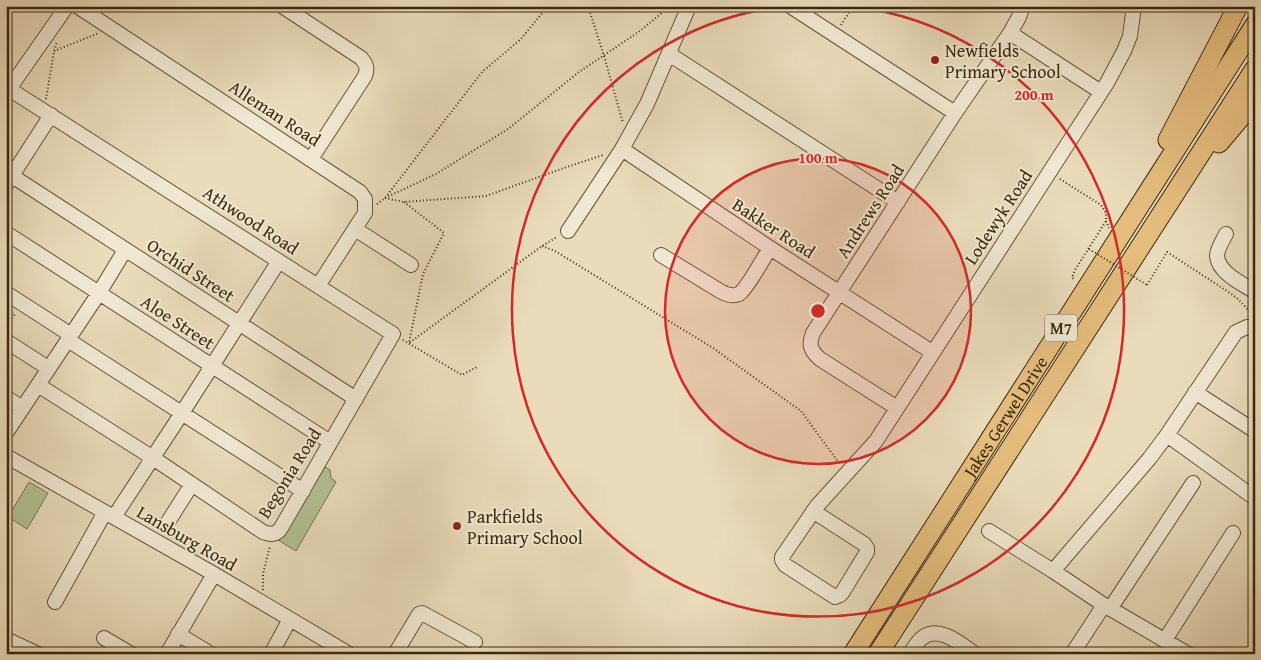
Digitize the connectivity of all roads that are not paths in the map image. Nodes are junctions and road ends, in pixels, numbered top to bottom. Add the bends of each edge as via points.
1 (67, 6) edge
2 (77, 6) edge
3 (282, 6) edge
4 (689, 6) edge
5 (790, 6) edge
6 (1023, 6) edge
7 (1134, 6) edge
8 (1238, 6) edge
9 (1255, 26) edge
10 (1010, 32) junction
11 (669, 54) junction
12 (1255, 69) edge
13 (8, 88) edge
14 (1101, 92) junction
15 (1255, 100) edge
16 (956, 113) junction
17 (51, 115) junction
18 (622, 149) junction
19 (311, 159) junction
20 (8, 178) edge
21 (898, 202) junction
22 (1159, 218) junction
23 (355, 229) junction
24 (568, 231) road end
25 (6, 233) edge
26 (1226, 234) dead end
27 (770, 248) junction
28 (125, 250) junction
29 (1111, 250) junction
30 (661, 255) dead end
31 (279, 261) junction
32 (411, 265) dead end
33 (318, 286) junction
34 (840, 292) junction
35 (1255, 292) edge
36 (6, 293) edge
37 (99, 293) junction
38 (239, 323) junction
39 (1255, 328) edge
40 (393, 334) joint
41 (69, 337) junction
42 (6, 341) edge
43 (932, 352) junction
44 (212, 366) junction
45 (48, 368) junction
46 (38, 385) junction
47 (1195, 392) junction
48 (6, 397) edge
49 (356, 399) junction
50 (22, 408) junction
51 (896, 408) junction
52 (182, 413) junction
53 (1255, 431) edge
54 (6, 433) edge
55 (1167, 435) junction
56 (330, 442) junction
57 (6, 456) edge
58 (153, 458) junction
59 (1193, 483) dead end
60 (192, 484) junction
61 (303, 491) junction
62 (1252, 496) dead end
63 (813, 511) junction
64 (109, 514) junction
65 (166, 525) dead end
66 (989, 532) dead end
67 (1233, 533) dead end
68 (1053, 571) junction
69 (214, 574) junction
70 (55, 602) dead end
71 (1107, 607) junction
72 (290, 620) junction
73 (178, 634) junction
74 (104, 638) dead end
75 (6, 639) edge
76 (1165, 640) junction
77 (475, 642) dead end
78 (17, 650) edge
79 (38, 654) edge
80 (131, 654) edge
81 (167, 654) edge
82 (211, 654) edge
83 (271, 654) edge
84 (349, 654) edge
85 (396, 654) edge
86 (853, 654) edge
87 (878, 654) edge
88 (910, 654) edge
89 (976, 654) edge
90 (1072, 654) edge
91 (1188, 654) edge

1 - 13 street
2 - 19 street, Alleman Road
3 - 19 street via 361,58 367,67 365,76
4 - 11 street
5 - 16 street
6 - 10 street, Andrews Road
7 - 14 street, Lodewyk Road via 1130,36
8 - 29 highway
9 - 29 highway, Jakes Gerwel Drive / M7
10 - 14 street
10 - 16 street, Andrews Road
11 - 18 street
11 - 21 street
12 - 22 highway, Jakes Gerwel Drive / M7
13 - 17 street, Athwood Road
14 - 43 street, Lodewyk Road
15 - 22 highway
16 - 21 street, Andrews Road
17 - 20 street
17 - 31 street, Athwood Road
18 - 24 street
18 - 27 street, Bakker Road
19 - 23 street, Alleman Road via 360,192 365,199 365,213
20 - 28 street, Orchid Street
21 - 34 street, Andrews Road
22 - 87 highway, Jakes Gerwel Drive / M7
23 - 32 street
23 - 33 street
25 - 37 street, Aloe Street
26 - 35 street via 1217,256 1219,264 1227,274
27 - 30 street via 743,290 735,295 720,291
27 - 34 street, Bakker Road
28 - 37 street
28 - 38 street, Orchid Street
29 - 86 highway, Jakes Gerwel Drive / M7
31 - 33 street, Athwood Road
31 - 38 street
33 - 40 street, Athwood Road
34 - 43 street, Bakker Road
34 - 51 street, Andrews Road via 810,339 813,353
36 - 41 street
37 - 41 street
37 - 44 street, Aloe Street
38 - 44 street
38 - 49 street, Orchid Street
39 - 47 street via 1247,327 1236,332
40 - 49 street, Begonia Road
41 - 45 street
41 - 52 street
42 - 45 street
43 - 51 street, Lodewyk Road
44 - 52 street
44 - 56 street, Aloe Street
45 - 46 street
46 - 50 street
46 - 58 street, Begonia Road
47 - 53 street
47 - 55 street
48 - 50 street
49 - 56 street, Begonia Road
50 - 54 street
51 - 63 street, Lodewyk Road via 876,441
52 - 58 street
52 - 61 street
55 - 62 street
55 - 68 street
56 - 61 street, Begonia Road
57 - 64 street, Lansburg Road
58 - 60 street, Begonia Road
58 - 64 street
59 - 71 street
60 - 61 street, Begonia Road via 267,534 280,531
60 - 65 street
63 - 63 street, Lodewyk Road via 782,560 835,597 842,593 867,548
64 - 69 street, Lansburg Road
64 - 70 street
66 - 68 street
67 - 76 street
68 - 71 street
69 - 72 street, Lansburg Road
69 - 73 street
71 - 76 street
71 - 90 street
72 - 83 street
72 - 84 street, Lansburg Road
73 - 81 street
73 - 82 street
74 - 80 street
75 - 78 street
76 - 91 street
77 - 85 street via 422,613
78 - 79 street
88 - 89 street via 921,638 937,633

